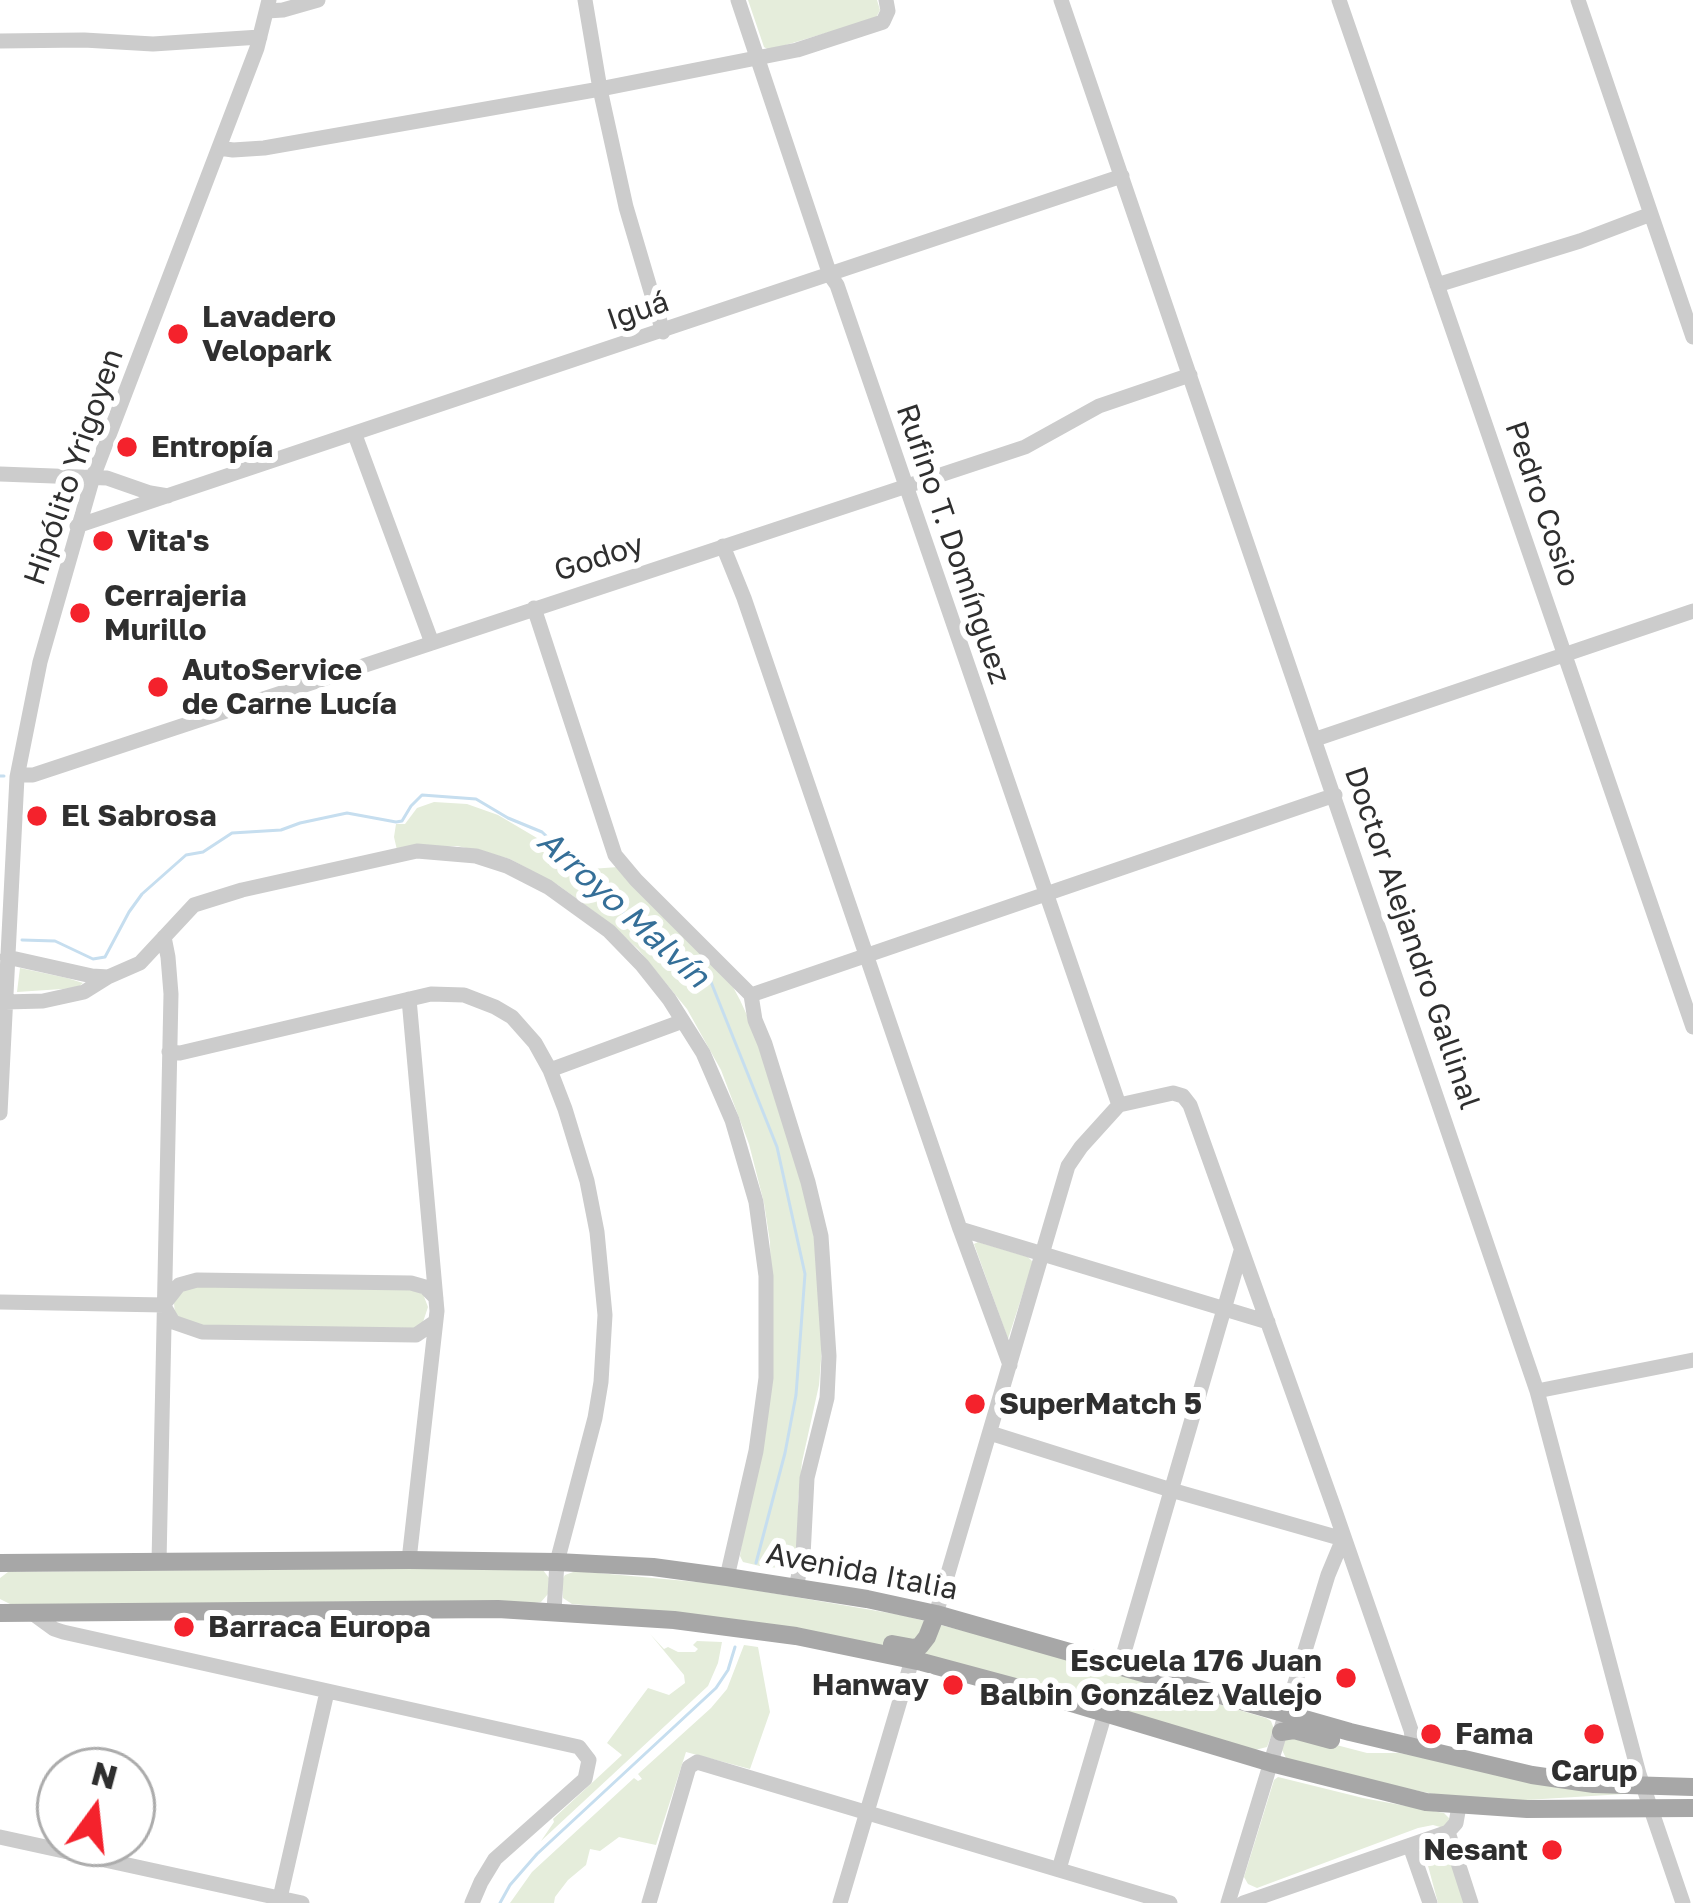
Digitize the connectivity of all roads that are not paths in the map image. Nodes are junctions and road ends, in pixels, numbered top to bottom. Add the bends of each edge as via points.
1 (318, 0) edge
2 (585, 0) edge
3 (738, 0) edge
4 (1060, 0) edge
5 (1339, 0) edge
6 (1579, 0) edge
7 (268, 6) edge
8 (886, 8) edge
9 (260, 37) junction
10 (0, 40) edge
11 (756, 59) junction
12 (600, 89) junction
13 (219, 148) junction
14 (1122, 176) junction
15 (1651, 214) junction
16 (830, 275) junction
17 (1437, 285) junction
18 (663, 332) junction
19 (1693, 337) edge
20 (1190, 375) junction
21 (355, 435) junction
22 (0, 474) edge
23 (93, 477) junction
24 (904, 485) junction
25 (131, 486) junction
26 (171, 496) junction
27 (131, 509) junction
28 (77, 526) junction
29 (723, 546) junction
30 (534, 608) junction
31 (1693, 611) edge
32 (432, 643) junction
33 (1565, 654) junction
34 (1316, 739) junction
35 (18, 775) junction
36 (1335, 795) junction
37 (1046, 894) junction
38 (5, 898) edge
39 (164, 937) junction
40 (867, 956) junction
41 (140, 963) junction
42 (5, 967) edge
43 (107, 977) junction
44 (169, 978) junction
45 (751, 995) junction
46 (409, 999) junction
47 (5, 1002) junction
48 (683, 1021) junction
49 (1693, 1027) edge
50 (169, 1052) junction
51 (550, 1070) junction
52 (1119, 1105) junction
53 (0, 1113) edge
54 (960, 1228) junction
55 (1242, 1248) junction
56 (1043, 1253) junction
57 (436, 1298) junction
58 (0, 1302) edge
59 (164, 1305) junction
60 (1224, 1310) junction
61 (435, 1322) junction
62 (1268, 1322) junction
63 (1693, 1360) edge
64 (1010, 1365) junction
65 (1538, 1391) junction
66 (990, 1432) junction
67 (1171, 1490) junction
68 (1343, 1539) junction
69 (409, 1560) junction
70 (159, 1562) junction
71 (557, 1562) junction
72 (0, 1563) edge
73 (727, 1577) junction
74 (796, 1587) junction
75 (554, 1611) junction
76 (32, 1612) junction
77 (0, 1613) edge
78 (936, 1614) junction
79 (834, 1643) junction
80 (912, 1660) junction
81 (1120, 1666) junction
82 (327, 1692) junction
83 (1105, 1713) junction
84 (1283, 1723) junction
85 (1414, 1748) junction
86 (1271, 1763) junction
87 (1643, 1786) junction
88 (1693, 1787) edge
89 (1459, 1806) junction
90 (1692, 1807) edge
91 (1527, 1809) junction
92 (1650, 1810) junction
93 (866, 1812) junction
94 (1448, 1832) junction
95 (0, 1837) edge
96 (1410, 1846) junction
97 (1059, 1869) junction
98 (280, 1898) junction
99 (302, 1903) edge
100 (472, 1903) edge
101 (649, 1903) edge
102 (840, 1903) edge
103 (1170, 1903) edge
104 (1228, 1903) edge
105 (1243, 1903) edge
106 (1430, 1903) edge
107 (1471, 1903) edge
108 (1683, 1903) edge

1 - 7 street
2 - 12 street
3 - 11 street, Rufino T. Domínguez
4 - 14 street, Doctor Alejandro Gallinal
5 - 17 street, Pedro Cosio
6 - 15 street
7 - 9 street, Hipólito Yrigoyen
8 - 11 street via 883,22
9 - 10 street
9 - 13 street, Hipólito Yrigoyen
11 - 12 street
11 - 16 street, Rufino T. Domínguez
12 - 13 street via 264,148
12 - 18 street
13 - 23 street, Hipólito Yrigoyen
14 - 16 street, Iguá
14 - 20 street, Doctor Alejandro Gallinal
15 - 17 street
15 - 19 street
16 - 18 street, Iguá
16 - 24 street, Rufino T. Domínguez
17 - 33 street, Pedro Cosio
18 - 21 street, Iguá
20 - 24 street, Godoy via 1099,406 1025,447
20 - 34 street, Doctor Alejandro Gallinal
21 - 26 street, Iguá
21 - 32 street
22 - 23 street
23 - 25 street
23 - 28 street, Hipólito Yrigoyen
24 - 29 street, Godoy
24 - 37 street, Rufino T. Domínguez
25 - 26 street
25 - 27 street
26 - 27 street, Iguá
27 - 28 street, Iguá
28 - 35 street, Hipólito Yrigoyen
29 - 30 street, Godoy
29 - 40 street
30 - 32 street, Godoy
30 - 45 street via 615,856
31 - 33 street
32 - 35 street, Godoy
33 - 34 street
33 - 49 street, Pedro Cosio
34 - 36 street, Doctor Alejandro Gallinal
35 - 38 street, Hipólito Yrigoyen
36 - 37 street
36 - 65 street, Doctor Alejandro Gallinal
37 - 40 street
37 - 52 street, Rufino T. Domínguez
38 - 42 street, Hipólito Yrigoyen
39 - 41 street
39 - 44 street
39 - 48 street via 194,904 212,898 417,851 476,856 527,875 609,931
40 - 45 street
40 - 54 street
41 - 43 street
41 - 44 street
42 - 43 street
42 - 47 street, Hipólito Yrigoyen
43 - 47 street via 68,996
44 - 50 street
45 - 74 street via 820,1236 830,1356
46 - 50 street
46 - 51 street via 464,995 495,1006 525,1029
46 - 57 street
47 - 53 street, Hipólito Yrigoyen
48 - 51 street
48 - 73 street via 733,1120 764,1250 763,1404
50 - 59 street
51 - 71 street via 587,1181 605,1315 588,1455
52 - 55 street via 1183,1096
52 - 56 street via 1068,1166
54 - 56 street
54 - 64 street
55 - 60 street
55 - 62 street
56 - 60 street
56 - 64 street
57 - 59 street via 411,1283 197,1280 179,1285
57 - 61 street
58 - 59 street
59 - 61 street via 173,1322 202,1332 416,1335
59 - 70 street
60 - 62 street
60 - 67 street
61 - 69 street
62 - 68 street
63 - 65 street
64 - 66 street
65 - 87 street, Doctor Alejandro Gallinal
66 - 67 street
66 - 78 street
67 - 68 street
67 - 81 street
68 - 84 street
68 - 85 street
69 - 70 main road, Avenida Italia
69 - 71 main road, Avenida Italia
70 - 72 main road, Avenida Italia
71 - 73 main road, Avenida Italia
71 - 75 street
73 - 74 main road, Avenida Italia
74 - 78 main road, Avenida Italia
75 - 76 main road
75 - 79 main road
76 - 77 main road
76 - 82 street via 64,1632
78 - 79 main road via 914,1648 861,1638
78 - 81 main road, Avenida Italia
79 - 80 main road
80 - 83 main road
80 - 93 street
81 - 84 main road, Avenida Italia
82 - 98 street
82 - 100 street via 575,1744 587,1754 585,1779 495,1859
83 - 86 main road
83 - 97 street
84 - 85 main road, Avenida Italia
84 - 86 street
85 - 87 main road, Avenida Italia via 1532,1775
86 - 89 main road
86 - 104 street
87 - 88 main road, Avenida Italia
87 - 91 main road via 1631,1798
87 - 92 street, Doctor Alejandro Gallinal
89 - 91 main road
89 - 94 street
90 - 92 main road via 1662,1796
91 - 92 main road
92 - 108 street, Doctor Alejandro Gallinal
93 - 97 street
93 - 101 street via 692,1763
93 - 102 street
94 - 96 street
94 - 107 street
95 - 98 street
96 - 105 street
96 - 106 street
97 - 103 street
98 - 99 street

